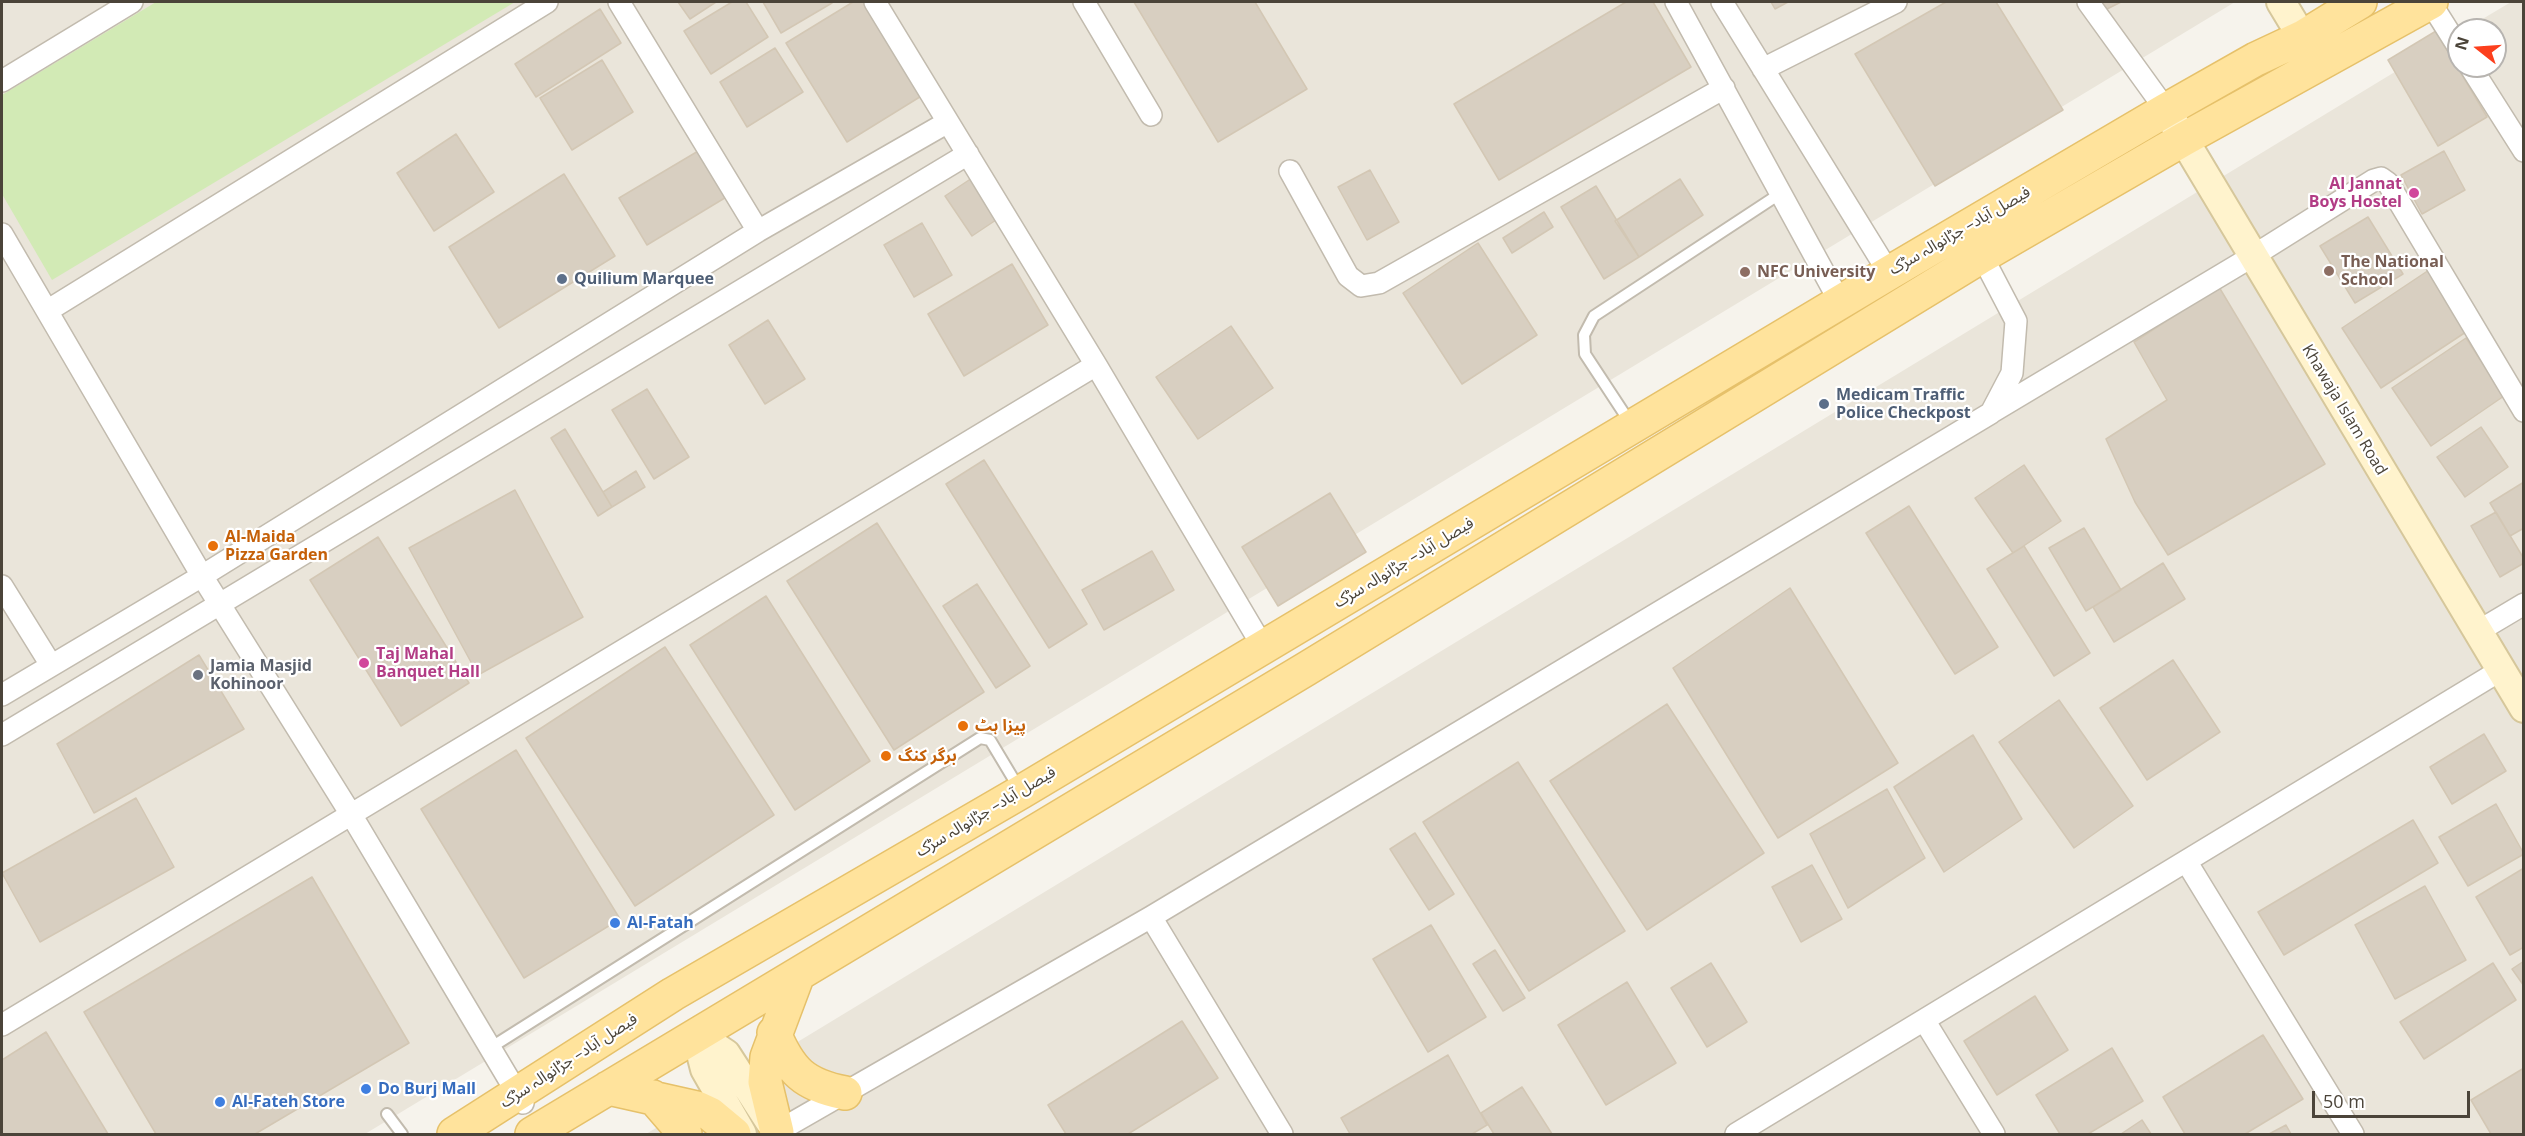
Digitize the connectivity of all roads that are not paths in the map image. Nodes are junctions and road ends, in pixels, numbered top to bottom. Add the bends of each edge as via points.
1 (132, 2) edge
2 (547, 2) edge
3 (619, 2) edge
4 (875, 2) edge
5 (1084, 2) edge
6 (1676, 2) edge
7 (1722, 2) edge
8 (1896, 2) edge
9 (2088, 2) edge
10 (2281, 2) edge
11 (2360, 2) edge
12 (2431, 2) edge
13 (2447, 28) edge
14 (2311, 50) junction
15 (1763, 69) junction
16 (2477, 78) edge
17 (2, 81) edge
18 (1724, 88) junction
19 (2166, 110) junction
20 (1151, 115) dead end
21 (948, 122) junction
22 (2184, 139) junction
23 (2523, 151) edge
24 (968, 154) junction
25 (1290, 171) dead end
26 (1781, 193) junction
27 (758, 231) junction
28 (2, 234) edge
29 (1982, 256) junction
30 (2253, 256) junction
31 (1889, 273) junction
32 (1840, 302) junction
33 (47, 311) junction
34 (1096, 365) junction
35 (2523, 411) edge
36 (1991, 412) junction
37 (1632, 426) junction
38 (202, 576) junction
39 (2, 586) edge
40 (219, 603) junction
41 (2523, 604) edge
42 (2476, 632) junction
43 (1263, 647) junction
44 (51, 665) junction
45 (2501, 670) junction
46 (2, 695) edge
47 (2523, 708) edge
48 (2, 735) edge
49 (1021, 792) junction
50 (352, 816) junction
51 (945, 837) junction
52 (2186, 861) junction
53 (1150, 917) junction
54 (797, 977) junction
55 (1924, 1020) junction
56 (2, 1025) edge
57 (774, 1033) junction
58 (696, 1034) junction
59 (490, 1048) junction
60 (608, 1088) junction
61 (845, 1093) junction
62 (653, 1096) junction
63 (524, 1111) edge
64 (387, 1114) dead end
65 (466, 1127) edge
66 (402, 1134) edge
67 (685, 1134) edge
68 (734, 1134) edge
69 (742, 1134) edge
70 (776, 1134) edge
71 (1282, 1134) edge
72 (1736, 1134) edge
73 (1994, 1134) edge
74 (2354, 1134) edge

1 - 17 street
2 - 33 street
3 - 27 street
4 - 21 street
5 - 20 street
6 - 18 street
7 - 15 street
8 - 15 street
9 - 19 street
10 - 14 street
11 - 14 main road, فیصل آباد– جڑانوالہ سڑک
12 - 13 street
12 - 14 main road, فیصل آباد– جڑانوالہ سڑک
14 - 19 main road, فیصل آباد– جڑانوالہ سڑک via 2256,59
14 - 22 main road, فیصل آباد– جڑانوالہ سڑک
15 - 31 street
16 - 23 street
18 - 25 street via 1380,283 1361,286 1348,276
18 - 26 street
19 - 22 street, Khawaja Islam Road
19 - 31 main road, فیصل آباد– جڑانوالہ سڑک
21 - 24 street
21 - 27 street
22 - 29 main road, فیصل آباد– جڑانوالہ سڑک
22 - 30 street, Khawaja Islam Road
24 - 34 street
24 - 40 street
26 - 32 street
26 - 37 lane via 1594,316 1584,335 1585,354
27 - 38 street
28 - 33 street
29 - 36 street via 2016,321 2012,372
29 - 54 main road, فیصل آباد– جڑانوالہ سڑک
30 - 35 street via 2381,178 2388,183
30 - 36 street
30 - 42 street, Khawaja Islam Road
31 - 32 main road, فیصل آباد– جڑانوالہ سڑک
32 - 37 main road, فیصل آباد– جڑانوالہ سڑک
33 - 38 street
34 - 43 street
34 - 50 street
36 - 53 street
37 - 43 main road, فیصل آباد– جڑانوالہ سڑک
38 - 40 street
38 - 44 street
39 - 44 street
40 - 48 street
40 - 50 street
41 - 42 street
42 - 45 street, Khawaja Islam Road
43 - 49 main road, فیصل آباد– جڑانوالہ سڑک
44 - 46 street
45 - 47 street, Khawaja Islam Road
45 - 52 street
49 - 51 main road, فیصل آباد– جڑانوالہ سڑک
49 - 59 lane via 990,740 980,738
50 - 56 street
50 - 59 street
51 - 58 main road via 872,896 712,999
51 - 63 main road, فیصل آباد– جڑانوالہ سڑک via 673,994
52 - 55 street
52 - 74 street
53 - 61 street
53 - 71 street
54 - 57 main road
54 - 58 main road, فیصل آباد– جڑانوالہ سڑک
55 - 72 street
55 - 73 street
57 - 61 main road via 795,1072 809,1083
57 - 70 main road via 765,1082
58 - 60 main road, فیصل آباد– جڑانوالہ سڑک
58 - 63 main road via 676,1028 653,1032
58 - 69 street via 705,1070
58 - 70 street via 726,1054
59 - 63 street
60 - 62 main road
60 - 63 main road, فیصل آباد– جڑانوالہ سڑک
61 - 70 street
62 - 67 main road
62 - 68 main road via 710,1114
63 - 65 main road, فیصل آباد– جڑانوالہ سڑک
64 - 66 lane

